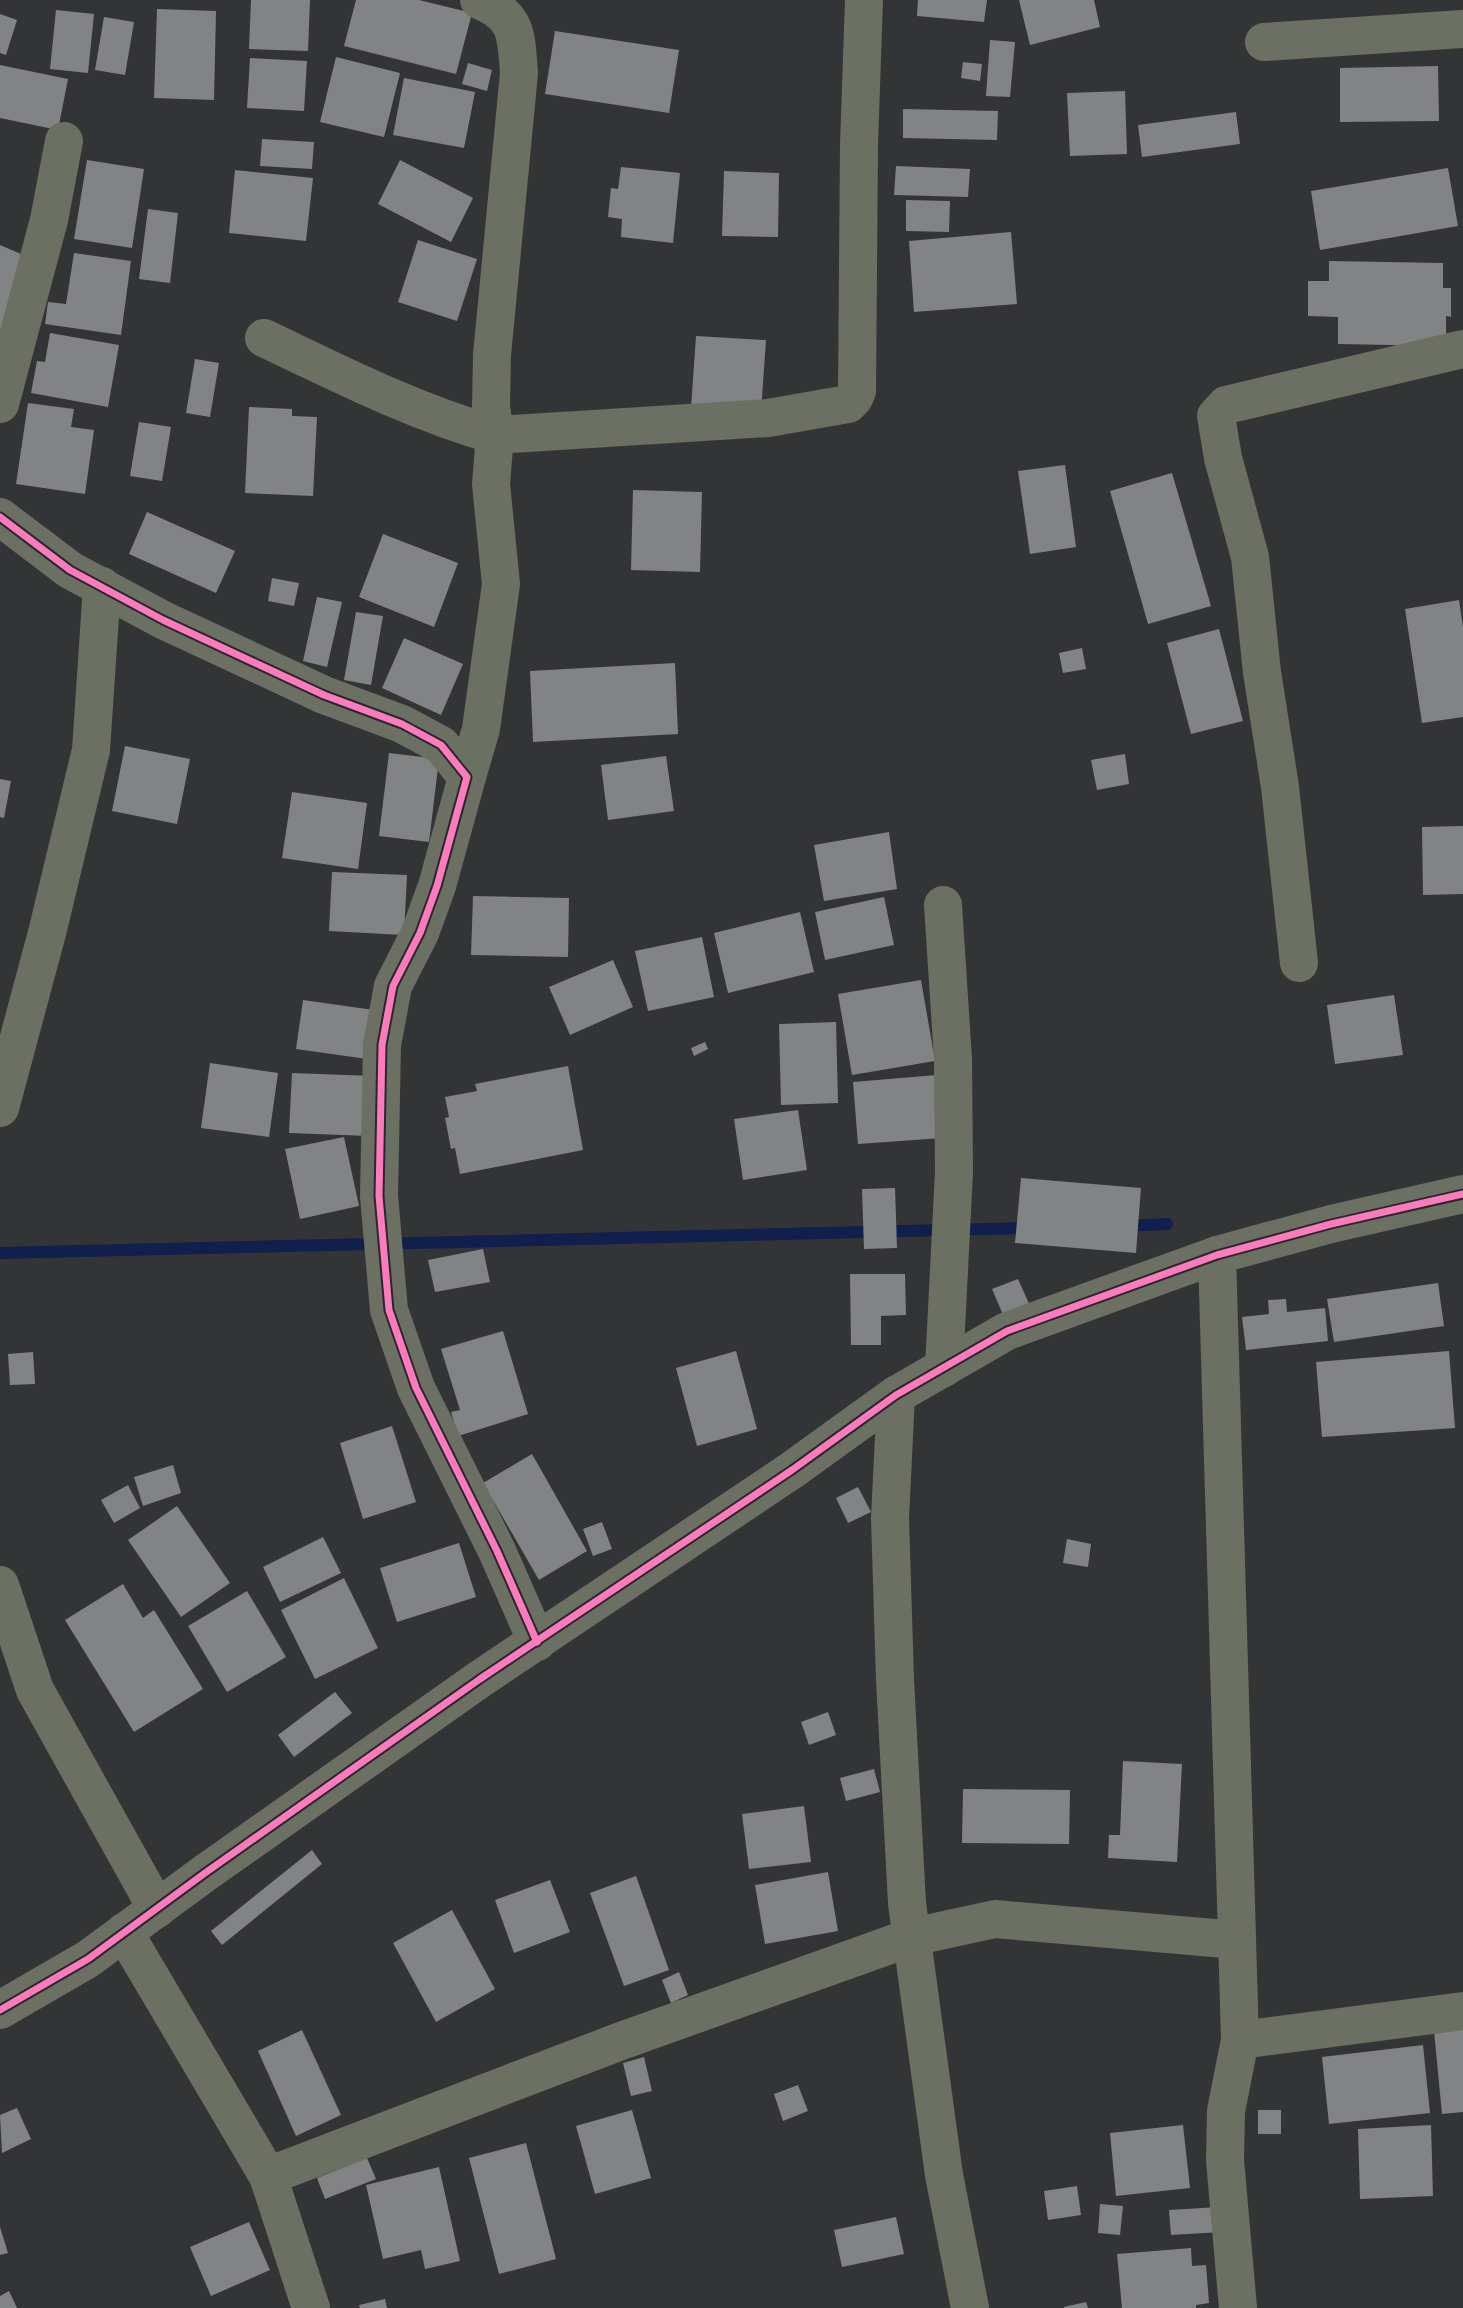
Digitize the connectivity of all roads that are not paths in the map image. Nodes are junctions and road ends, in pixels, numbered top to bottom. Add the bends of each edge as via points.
1 (479, 0) edge
2 (864, 0) edge
3 (1463, 29) edge
4 (1264, 43) dead end
5 (64, 141) dead end
6 (264, 338) dead end
7 (1463, 349) edge
8 (0, 404) edge
9 (495, 435) junction
10 (0, 517) edge
11 (102, 586) junction
12 (467, 777) junction
13 (943, 905) dead end
14 (1299, 962) dead end
15 (0, 1108) edge
16 (1463, 1194) edge
17 (1217, 1255) junction
18 (944, 1368) junction
19 (896, 1395) junction
20 (0, 1585) edge
21 (537, 1642) junction
22 (157, 1909) junction
23 (124, 1932) junction
24 (912, 1937) junction
25 (1237, 1940) junction
26 (0, 2011) edge
27 (1463, 2011) edge
28 (1240, 2040) junction
29 (268, 2176) junction
30 (311, 2308) edge
31 (970, 2308) edge
32 (1238, 2308) edge

1 - 9 street via 498,8 516,32 519,72 492,355
2 - 9 street via 854,398 848,404 768,418
3 - 4 street
5 - 8 street via 49,220
6 - 9 street via 398,401
7 - 14 street via 1226,405 1216,416 1250,557
9 - 12 street via 491,484 501,584 481,729
10 - 11 street via 70,570
11 - 12 street via 163,620 441,744
11 - 15 street via 92,750
12 - 21 street via 438,886 393,986 382,1045 379,1196 389,1310 415,1388 497,1550
13 - 18 street via 953,1059 954,1172
16 - 17 street
17 - 18 street via 1007,1331
17 - 25 street
18 - 19 street
19 - 21 street
19 - 24 street via 890,1518 906,1903
20 - 22 street via 35,1690
21 - 22 street
22 - 23 street
23 - 26 street
23 - 29 street
24 - 25 street via 995,1919
24 - 29 street via 621,2041
24 - 31 street via 944,2175
25 - 28 street
27 - 28 street
28 - 32 street via 1226,2111 1225,2160
29 - 30 street

